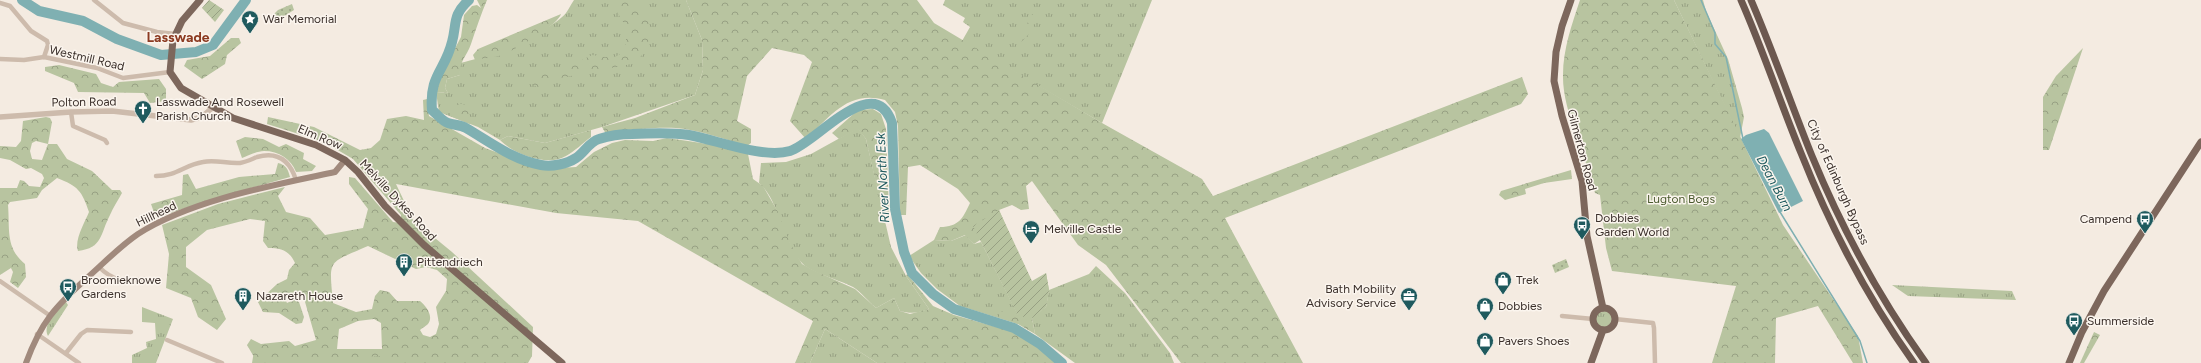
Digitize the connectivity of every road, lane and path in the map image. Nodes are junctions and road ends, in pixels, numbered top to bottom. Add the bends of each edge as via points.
1 (94, 0) edge
2 (200, 0) edge
3 (1571, 0) edge
4 (1741, 0) edge
5 (1751, 0) edge
6 (0, 3) edge
7 (174, 37) junction
8 (44, 57) junction
9 (0, 59) edge
10 (170, 72) junction
11 (212, 108) junction
12 (71, 112) junction
13 (0, 117) edge
14 (107, 142) dead end
15 (2201, 142) edge
16 (345, 160) junction
17 (156, 176) dead end
18 (296, 180) junction
19 (99, 267) junction
20 (145, 279) dead end
21 (0, 281) edge
22 (1603, 308) junction
23 (49, 315) junction
24 (1562, 316) dead end
25 (1592, 319) junction
26 (1615, 319) junction
27 (1603, 330) junction
28 (131, 332) dead end
29 (38, 334) junction
30 (167, 340) dead end
31 (66, 353) junction
32 (26, 363) edge
33 (79, 363) edge
34 (222, 363) edge
35 (562, 363) edge
36 (1591, 363) edge
37 (1655, 363) edge
38 (1914, 363) edge
39 (1926, 363) edge
40 (2069, 363) edge

1 - 7 street via 123,23
2 - 7 main road via 182,21
3 - 22 main road, Gilmerton Road via 1556,52 1554,81 1582,181 1587,236
4 - 38 highway, City of Edinburgh Bypass via 1801,153 1834,226 1872,298
5 - 39 highway, City of Edinburgh Bypass via 1812,156 1839,216 1886,303
6 - 8 street via 10,6 31,31 47,41
7 - 10 main road
8 - 9 street, Westmill Road via 24,60
8 - 10 street, Westmill Road via 96,68 123,78
10 - 11 main road, Elm Row via 181,88
11 - 12 street, Polton Road via 202,117 191,120 112,111
11 - 16 main road, Elm Row via 233,118 316,145
12 - 13 street, Polton Road
12 - 14 street via 73,126
15 - 40 main road via 2104,291
16 - 18 main road, Hillhead via 335,172
16 - 35 main road, Melville Dykes Road via 424,246
17 - 18 street via 163,173 174,174 202,162 240,163 268,155 285,160
18 - 19 main road, Hillhead via 219,200 166,220 137,235
19 - 20 street via 122,281
19 - 23 main road, Hillhead
21 - 23 street
22 - 25 main road via 1594,313
22 - 26 main road via 1613,312
23 - 29 main road, Hillhead
24 - 25 street
25 - 27 main road via 1597,328
26 - 27 main road via 1613,326
26 - 37 street via 1652,323
27 - 36 main road
28 - 31 street via 87,330
29 - 31 street
29 - 32 main road, Hillhead
30 - 34 street
31 - 33 street

